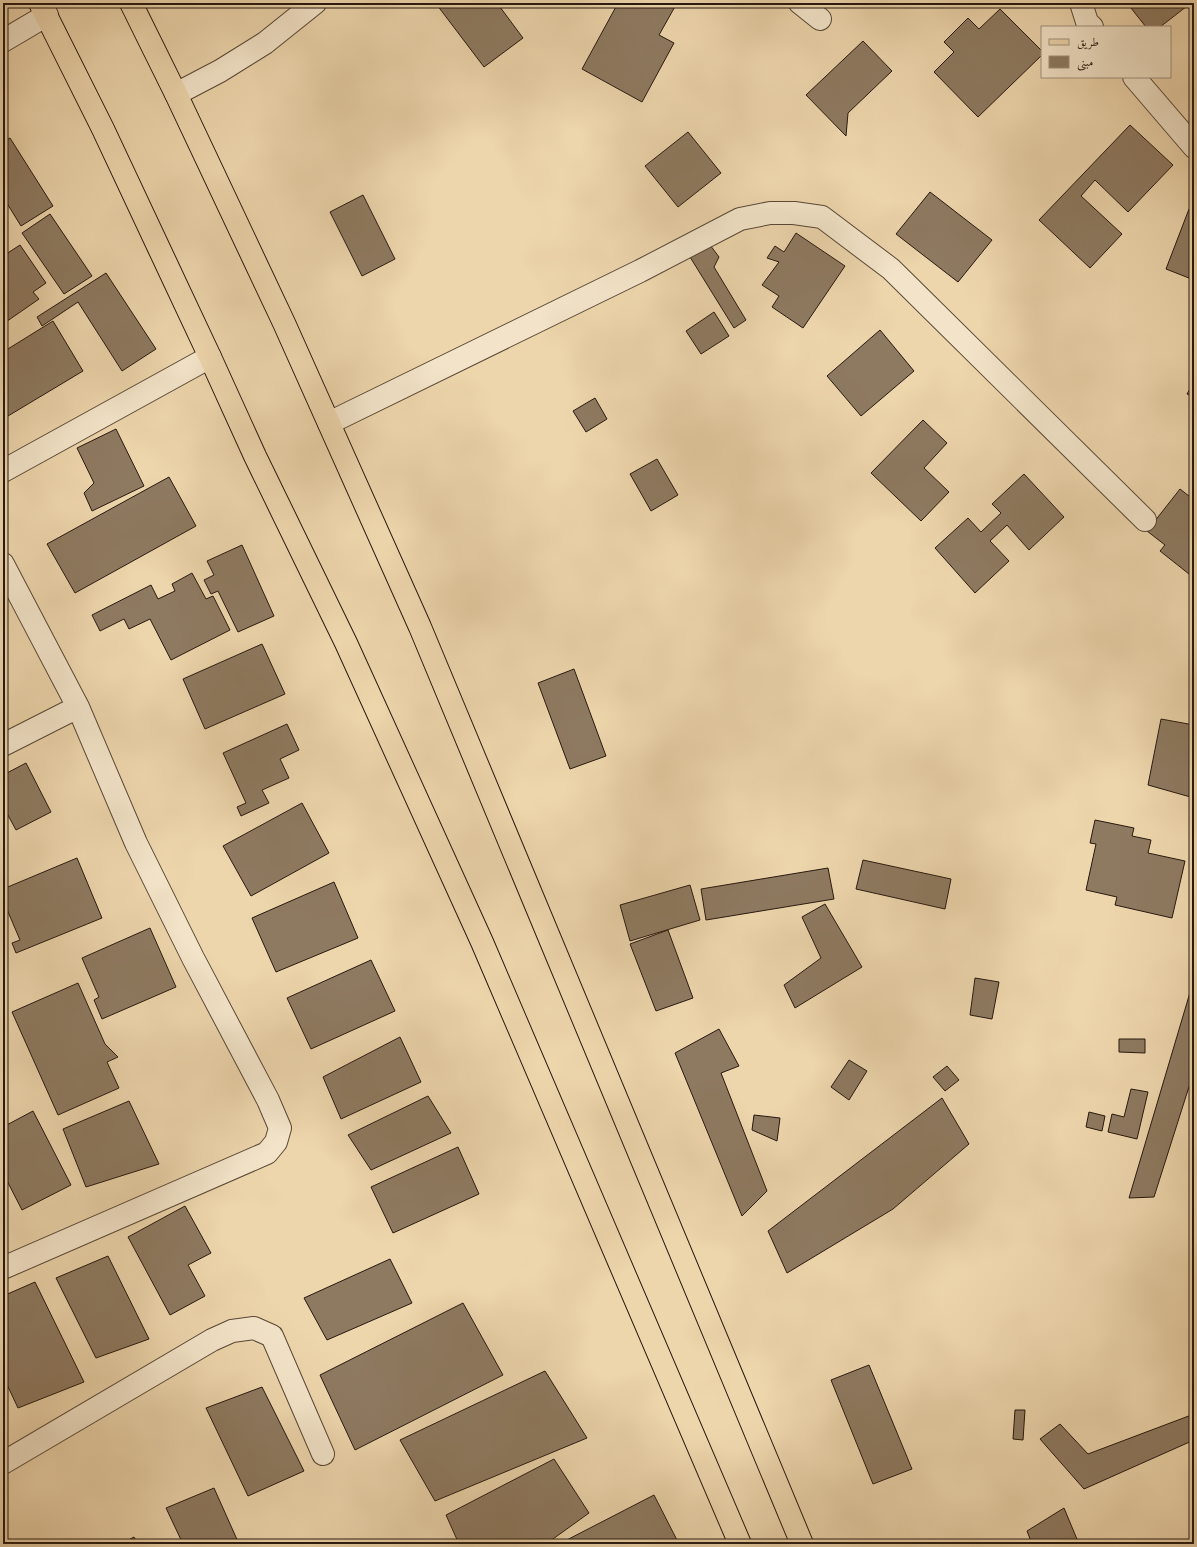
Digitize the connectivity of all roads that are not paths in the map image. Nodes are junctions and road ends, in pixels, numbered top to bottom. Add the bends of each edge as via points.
1 (131, 3) edge
2 (315, 3) edge
3 (800, 3) edge
4 (1080, 3) edge
5 (43, 9) edge
6 (820, 19) dead end
7 (1091, 26) edge
8 (3, 41) edge
9 (1135, 78) edge
10 (176, 94) junction
11 (1194, 147) edge
12 (210, 357) junction
13 (329, 423) junction
14 (3, 471) edge
15 (1146, 520) dead end
16 (3, 564) edge
17 (78, 707) junction
18 (3, 745) edge
19 (3, 1268) edge
20 (323, 1454) dead end
21 (3, 1462) edge
22 (740, 1544) edge
23 (802, 1544) edge

1 - 10 main road
2 - 10 street via 265,43
3 - 6 street
4 - 7 street
5 - 8 street
5 - 12 main road via 103,129
9 - 11 street
10 - 13 main road
12 - 14 street
12 - 22 main road via 346,643 482,942
13 - 15 street via 640,271 740,219 770,213 794,213 822,217 891,269
13 - 23 main road via 420,627
16 - 17 street
17 - 18 street
17 - 19 street via 136,843 280,1128 276,1142 267,1153
20 - 21 street via 272,1336 254,1328 232,1331 212,1340

